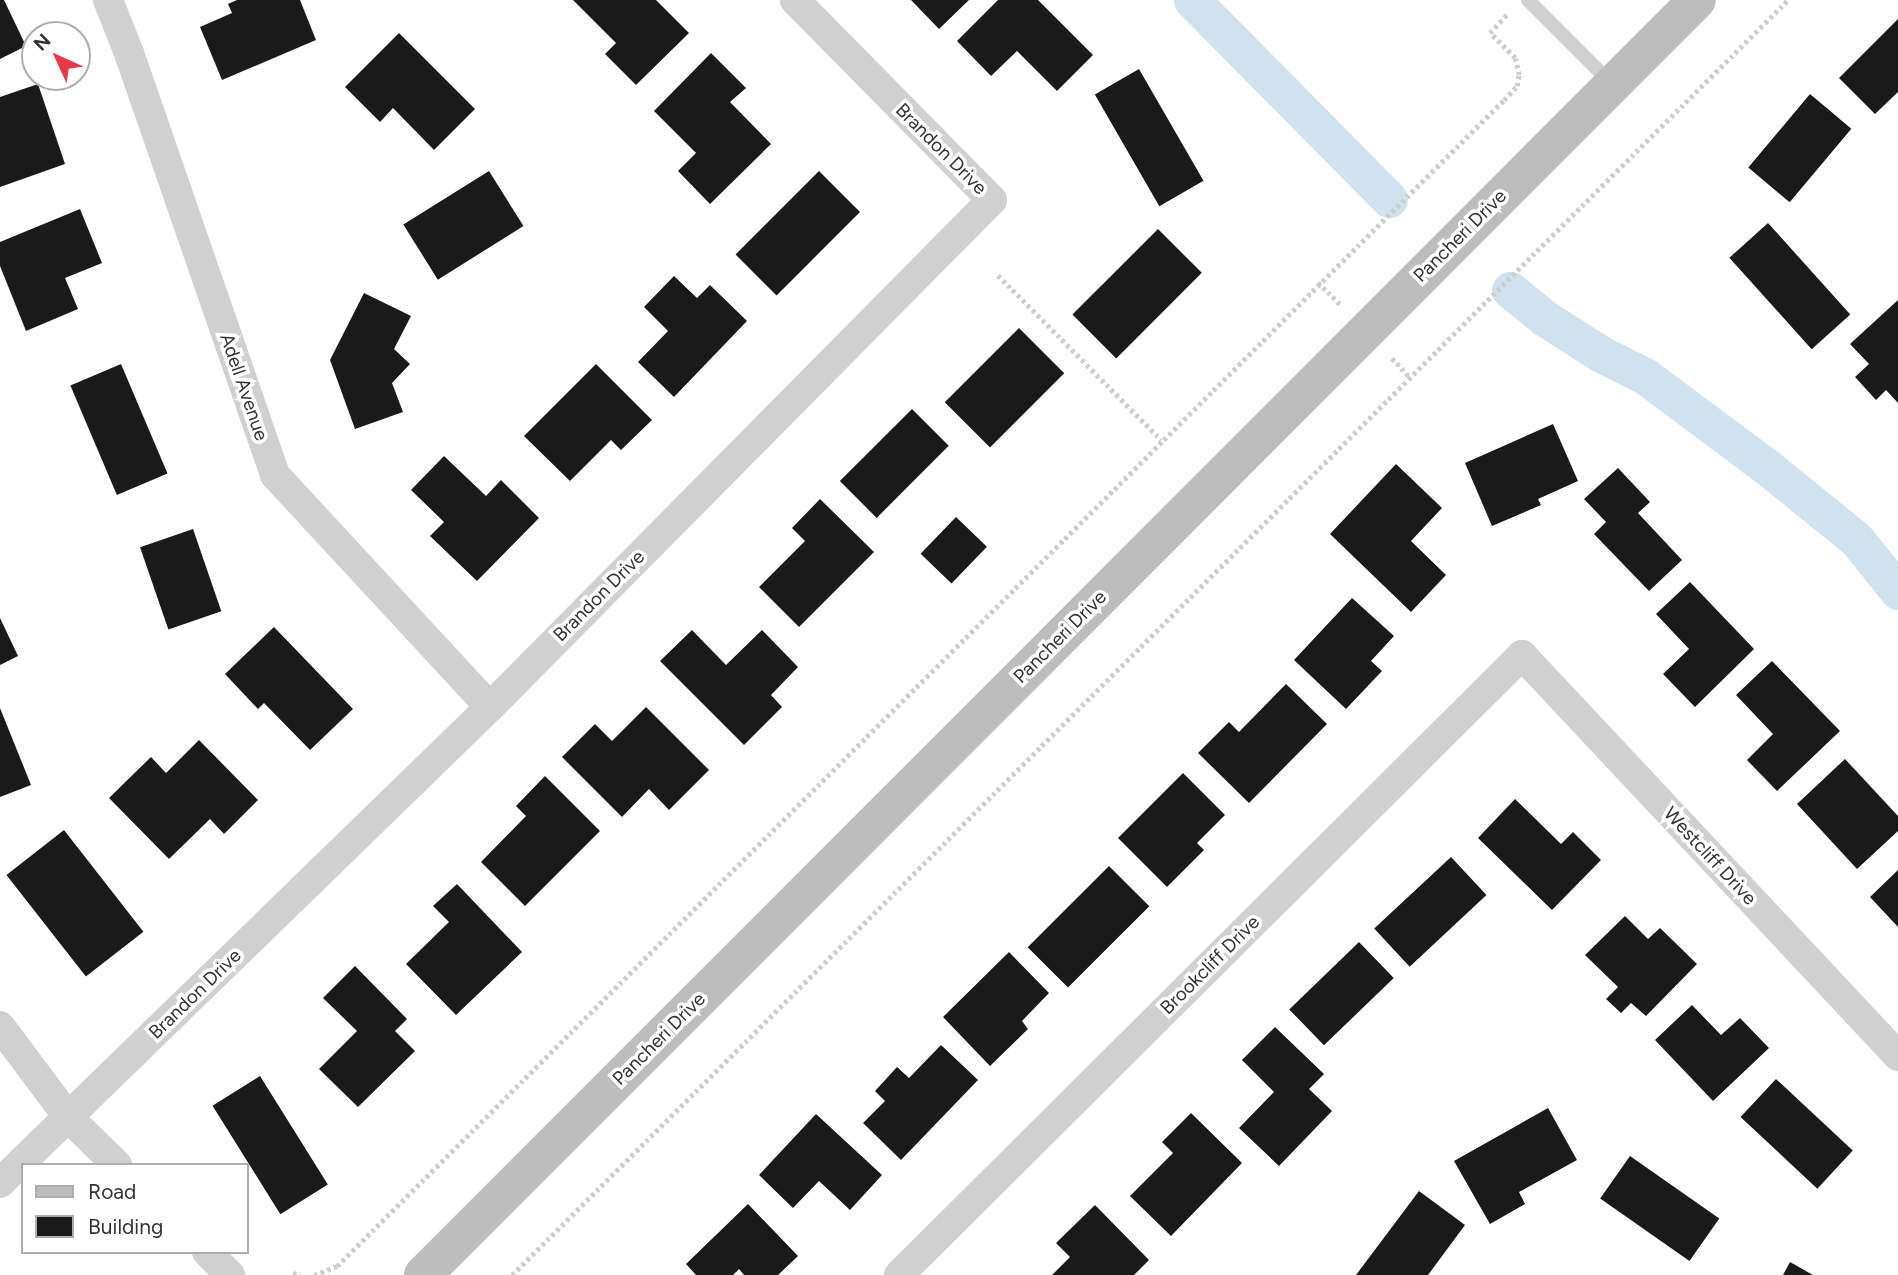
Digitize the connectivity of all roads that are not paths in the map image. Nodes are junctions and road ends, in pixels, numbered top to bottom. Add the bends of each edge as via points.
1 (108, 0) edge
2 (794, 0) edge
3 (1528, 0) edge
4 (1697, 0) edge
5 (1612, 85) junction
6 (1522, 655) joint
7 (490, 707) junction
8 (0, 1026) edge
9 (1898, 1056) edge
10 (68, 1117) junction
11 (115, 1163) edge
12 (0, 1183) edge
13 (209, 1254) edge
14 (230, 1275) edge
15 (423, 1275) edge
16 (899, 1275) edge

1 - 7 street, Adell Avenue via 275,475
2 - 7 street, Brandon Drive via 992,200
3 - 5 lane
4 - 5 street, Pancheri Drive
5 - 15 street, Pancheri Drive
6 - 9 street, Westcliff Drive
6 - 16 street, Brookcliff Drive
7 - 10 street, Brandon Drive
8 - 10 street
10 - 11 street
10 - 12 street, Brandon Drive
13 - 14 street

